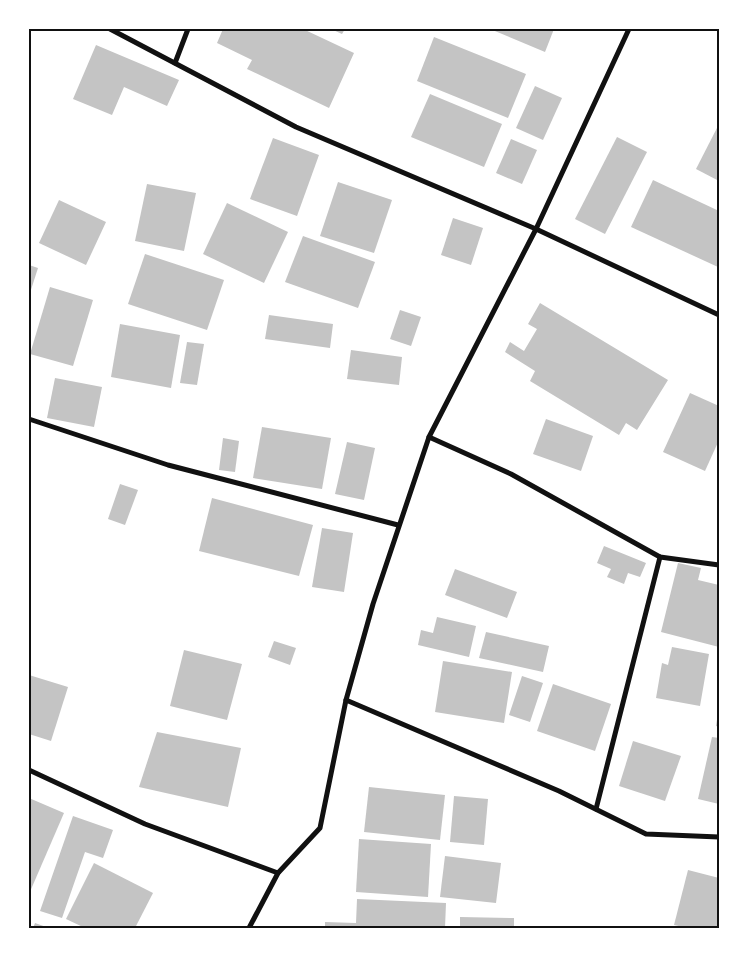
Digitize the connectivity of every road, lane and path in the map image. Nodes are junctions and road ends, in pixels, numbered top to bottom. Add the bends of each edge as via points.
1 (110, 29) edge
2 (188, 29) edge
3 (629, 29) edge
4 (175, 63) junction
5 (536, 229) junction
6 (719, 315) edge
7 (29, 419) edge
8 (429, 436) junction
9 (398, 525) junction
10 (660, 557) junction
11 (719, 565) edge
12 (346, 700) junction
13 (29, 770) edge
14 (596, 809) junction
15 (719, 836) edge
16 (278, 873) junction
17 (249, 928) edge

1 - 4 street
2 - 4 street
3 - 5 street
4 - 5 street via 296,127
5 - 6 street
5 - 8 street
7 - 9 street via 168,466
8 - 9 street
8 - 10 street via 510,474
9 - 12 street
10 - 11 street
10 - 14 street
12 - 14 street
12 - 16 street via 320,828
13 - 16 street via 145,824
14 - 15 street via 646,834
16 - 17 street

